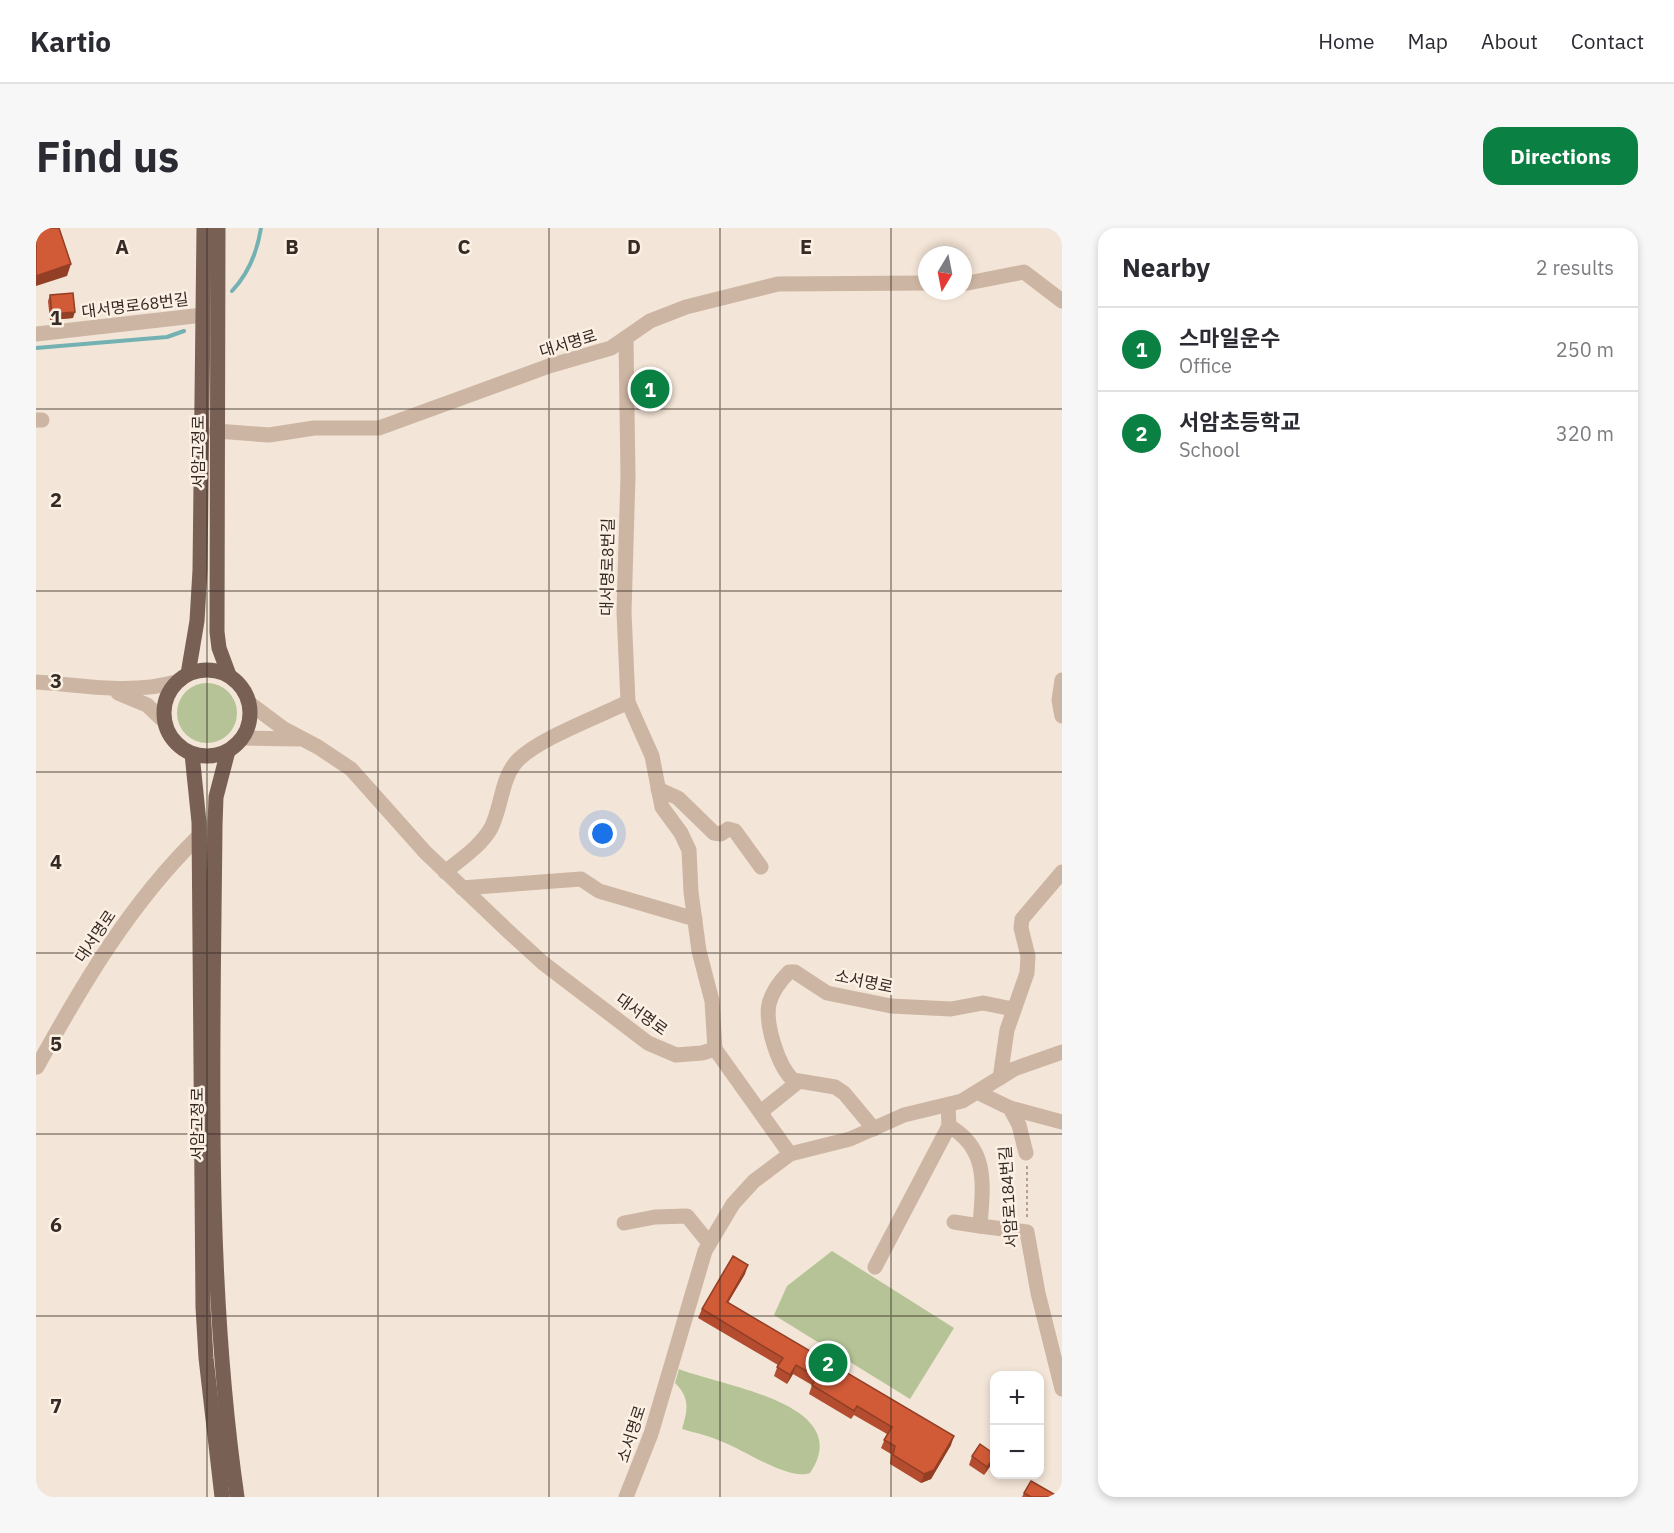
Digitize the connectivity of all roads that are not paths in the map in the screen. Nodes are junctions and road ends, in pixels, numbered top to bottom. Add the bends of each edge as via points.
1 (204, 228) edge
2 (218, 228) edge
3 (972, 282) edge
4 (918, 283) edge
5 (1062, 301) edge
6 (203, 315) junction
7 (36, 334) edge
8 (626, 340) junction
9 (216, 431) junction
10 (229, 675) junction
11 (182, 678) junction
12 (1062, 680) edge
13 (36, 682) edge
14 (104, 688) junction
15 (628, 702) junction
16 (249, 703) junction
17 (1062, 716) edge
18 (165, 722) junction
19 (244, 738) junction
20 (301, 740) junction
21 (228, 751) junction
22 (192, 754) junction
23 (658, 789) junction
24 (199, 836) junction
25 (761, 867) dead end
26 (445, 872) junction
27 (1062, 872) edge
28 (462, 888) junction
29 (695, 919) junction
30 (1013, 1009) junction
31 (715, 1049) junction
32 (1062, 1052) edge
33 (37, 1067) edge
34 (1000, 1078) junction
35 (798, 1082) junction
36 (979, 1093) junction
37 (948, 1105) junction
38 (1010, 1108) junction
39 (762, 1111) junction
40 (1062, 1122) edge
41 (949, 1126) junction
42 (874, 1129) junction
43 (1026, 1153) road end
44 (790, 1154) junction
45 (954, 1222) dead end
46 (624, 1223) dead end
47 (980, 1226) junction
48 (709, 1243) junction
49 (875, 1267) dead end
50 (1062, 1389) edge
51 (222, 1497) edge
52 (237, 1497) edge
53 (626, 1497) edge

1 - 6 main road, 서암고정로
2 - 9 main road, 서암고정로
3 - 5 street via 1023,272
4 - 8 street, 대서명로 via 778,284 665,314
6 - 7 street, 대서명로68번길
6 - 11 main road, 서암고정로 via 199,590 197,621
8 - 9 street, 대서명로 via 379,428 314,428 269,435
8 - 15 street, 대서명로8번길 via 624,612
9 - 10 main road, 서암고정로 via 217,632
10 - 11 main road via 201,670
10 - 16 main road via 240,684
11 - 14 street via 155,688
11 - 18 main road via 168,694
12 - 17 street
13 - 14 street
14 - 18 street via 147,705
15 - 23 street, 대서명로8번길 via 646,736
15 - 26 street via 517,760 490,830
16 - 19 main road via 249,725
16 - 20 street, 대서명로
18 - 22 main road via 170,736
19 - 20 street
19 - 21 main road
20 - 26 street, 대서명로 via 351,769
21 - 22 main road via 206,757
21 - 52 main road, 서암고정로 via 216,797 215,825 216,1260 220,1354
22 - 24 main road, 서암고정로
23 - 25 street via 678,798 714,833 735,831
23 - 29 street, 대서명로8번길 via 662,807 689,850
24 - 33 street, 대서명로 via 142,898 81,990
24 - 51 main road, 서암고정로 via 203,1308
26 - 28 street, 대서명로
27 - 30 street via 1022,919 1027,973
28 - 29 street via 581,879 599,891
28 - 31 street, 대서명로 via 543,963 648,1043 676,1055
29 - 31 street, 대서명로8번길 via 712,1001
30 - 34 street via 1000,1060
30 - 35 street, 소서명로 via 984,1003 951,1009 891,1006 827,993 789,972 775,990 768,1018 778,1059 788,1076
31 - 39 street
32 - 34 street, 소서명로
34 - 36 street, 소서명로
35 - 39 street
35 - 42 street via 835,1086
36 - 37 street, 소서명로
36 - 38 street
37 - 41 street
37 - 42 street, 소서명로 via 904,1114
38 - 40 street
38 - 43 street, 서암로184번길
39 - 44 street
41 - 47 street via 974,1146 979,1160
41 - 49 street
42 - 44 street, 소서명로 via 835,1144
44 - 48 street, 소서명로 via 754,1181 733,1204
45 - 47 street
46 - 48 street via 687,1216
47 - 50 street, 서암로184번길 via 1027,1232
48 - 53 street, 소서명로 via 696,1273 642,1461

